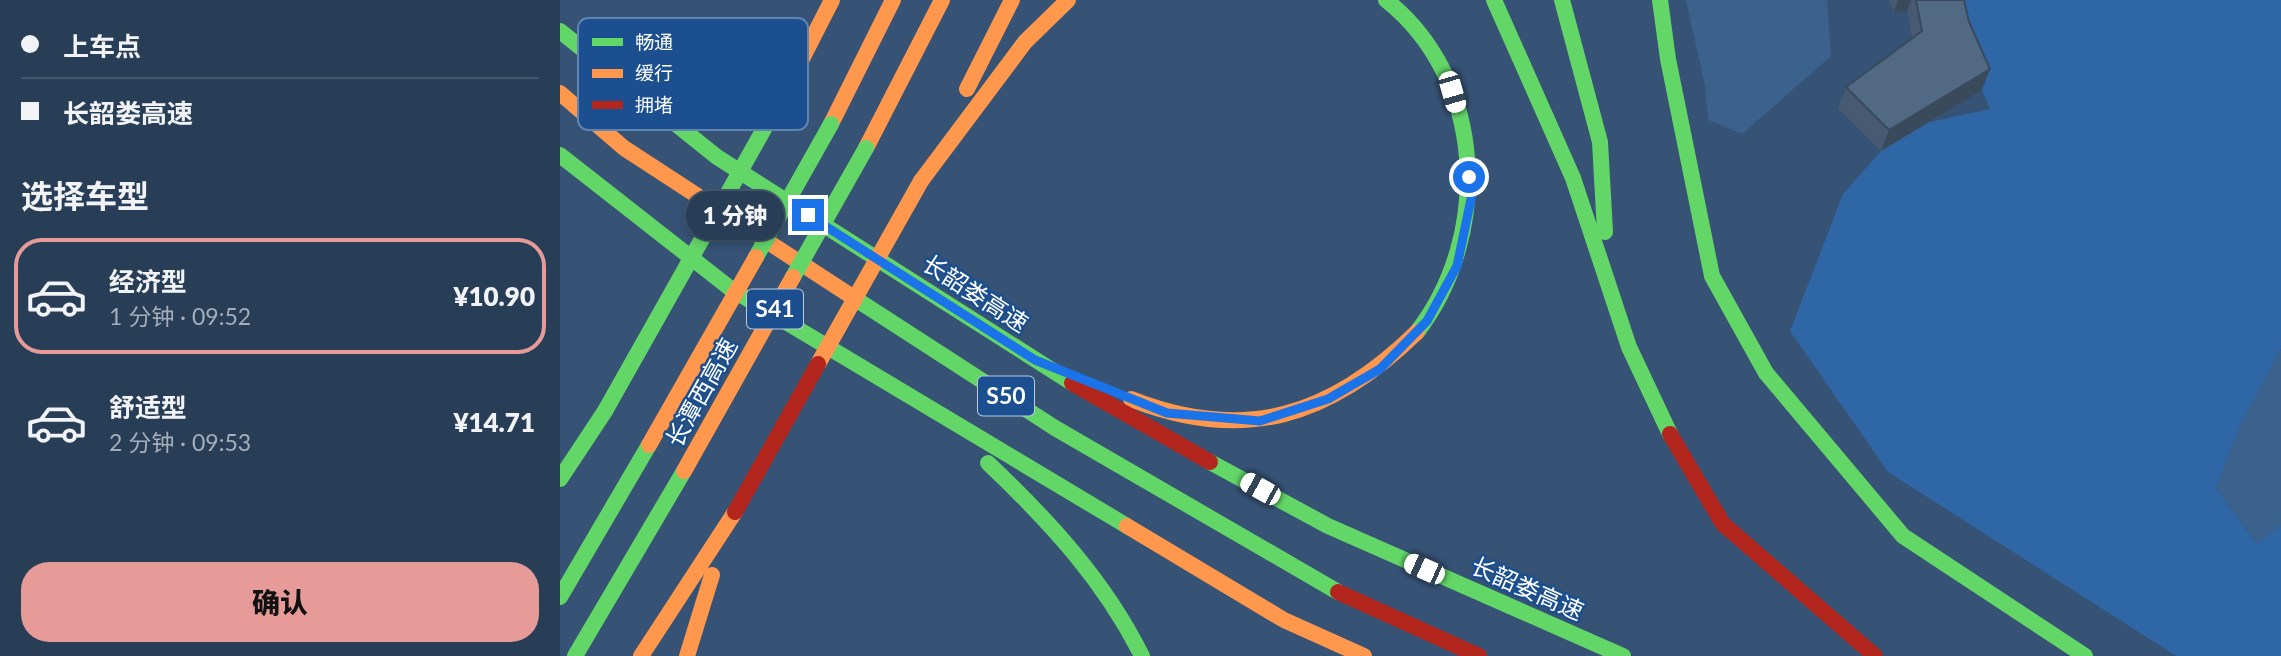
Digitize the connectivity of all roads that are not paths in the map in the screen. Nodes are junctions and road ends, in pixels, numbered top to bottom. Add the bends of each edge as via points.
1 (832, 0) edge
2 (893, 0) edge
3 (942, 0) edge
4 (1012, 0) edge
5 (1068, 0) edge
6 (1386, 0) edge
7 (1494, 0) edge
8 (1562, 0) edge
9 (1660, 0) edge
10 (560, 31) edge
11 (578, 45) edge
12 (808, 47) edge
13 (560, 93) edge
14 (578, 108) edge
15 (603, 130) edge
16 (683, 130) edge
17 (763, 130) edge
18 (560, 155) edge
19 (920, 181) junction
20 (585, 196) dead end
21 (671, 242) junction
22 (1607, 280) junction
23 (1035, 360) junction
24 (931, 408) junction
25 (560, 479) edge
26 (735, 512) junction
27 (560, 597) edge
28 (575, 656) edge
29 (641, 656) edge
30 (687, 656) edge
31 (1142, 656) edge
32 (1364, 656) edge
33 (1479, 656) edge
34 (1623, 656) edge
35 (1875, 656) edge
36 (2085, 656) edge

1 - 12 highway, bridge
2 - 27 highway, 长潭西高速 / S41, bridge via 831,124
3 - 28 highway, 长潭西高速 / S41, bridge via 866,148
4 - 19 highway
5 - 19 highway via 1025,42
6 - 23 highway via 1408,16 1447,71 1464,133 1471,199 1457,266 1427,321 1380,369 1328,399 1260,421 1167,413
7 - 22 highway via 1573,178
8 - 22 highway via 1600,142
9 - 36 highway via 1712,276 1766,373 1903,536
10 - 11 highway, 长韶娄高速 / S50
13 - 14 highway, S50
15 - 33 highway, S50 via 1055,428 1320,584
16 - 23 highway, 长韶娄高速 / S50 via 717,157
17 - 25 highway, bridge via 605,411
18 - 21 highway
19 - 26 highway, bridge
20 - 21 highway
21 - 24 highway via 731,289
22 - 35 highway via 1629,346 1665,426 1723,524
23 - 34 highway, 长韶娄高速 / S50 via 1103,403 1328,526
24 - 31 highway via 1055,527 1127,622
24 - 32 highway via 1284,620
26 - 29 highway
26 - 30 highway

